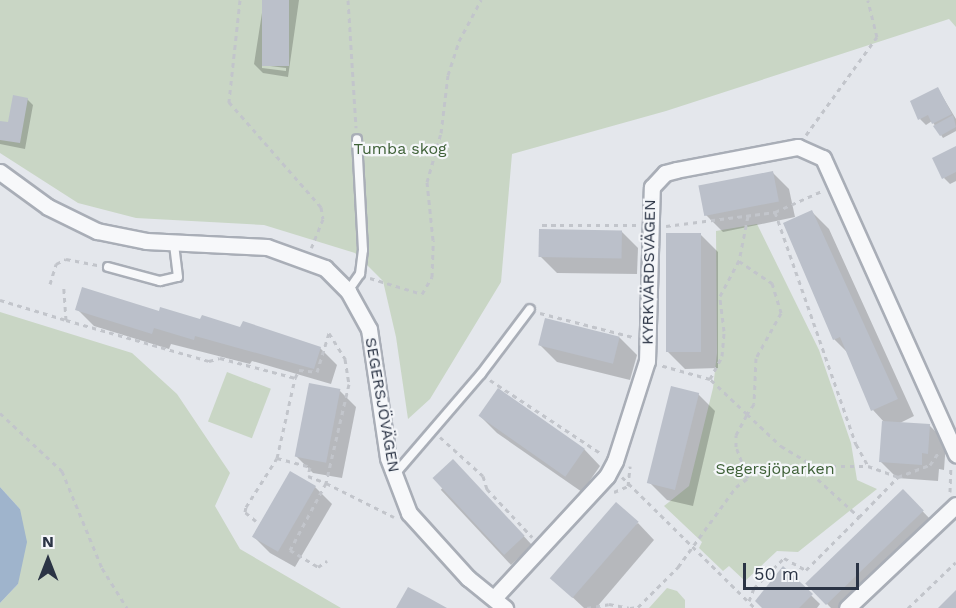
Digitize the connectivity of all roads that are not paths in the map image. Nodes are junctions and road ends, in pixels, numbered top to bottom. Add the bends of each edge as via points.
1 (357, 139) road end
2 (0, 172) edge
3 (174, 242) junction
4 (108, 267) road end
5 (348, 291) junction
6 (530, 309) road end
7 (956, 454) edge
8 (393, 477) junction
9 (950, 502) edge
10 (499, 603) edge
11 (847, 608) edge

1 - 5 lane via 363,219 360,274
2 - 3 street, SEGERSJÖVÄGEN via 48,207 97,231
3 - 4 lane via 178,277 160,281
3 - 5 street, SEGERSJÖVÄGEN via 282,250 325,268
5 - 8 street, SEGERSJÖVÄGEN via 369,329
6 - 8 lane via 481,374
7 - 10 street, KYRKVÄRDSVÄGEN via 824,158 798,147 665,173 652,187 646,361 613,463 606,476 541,546
8 - 10 street, SEGERSJÖVÄGEN via 404,505 422,531
9 - 11 street

